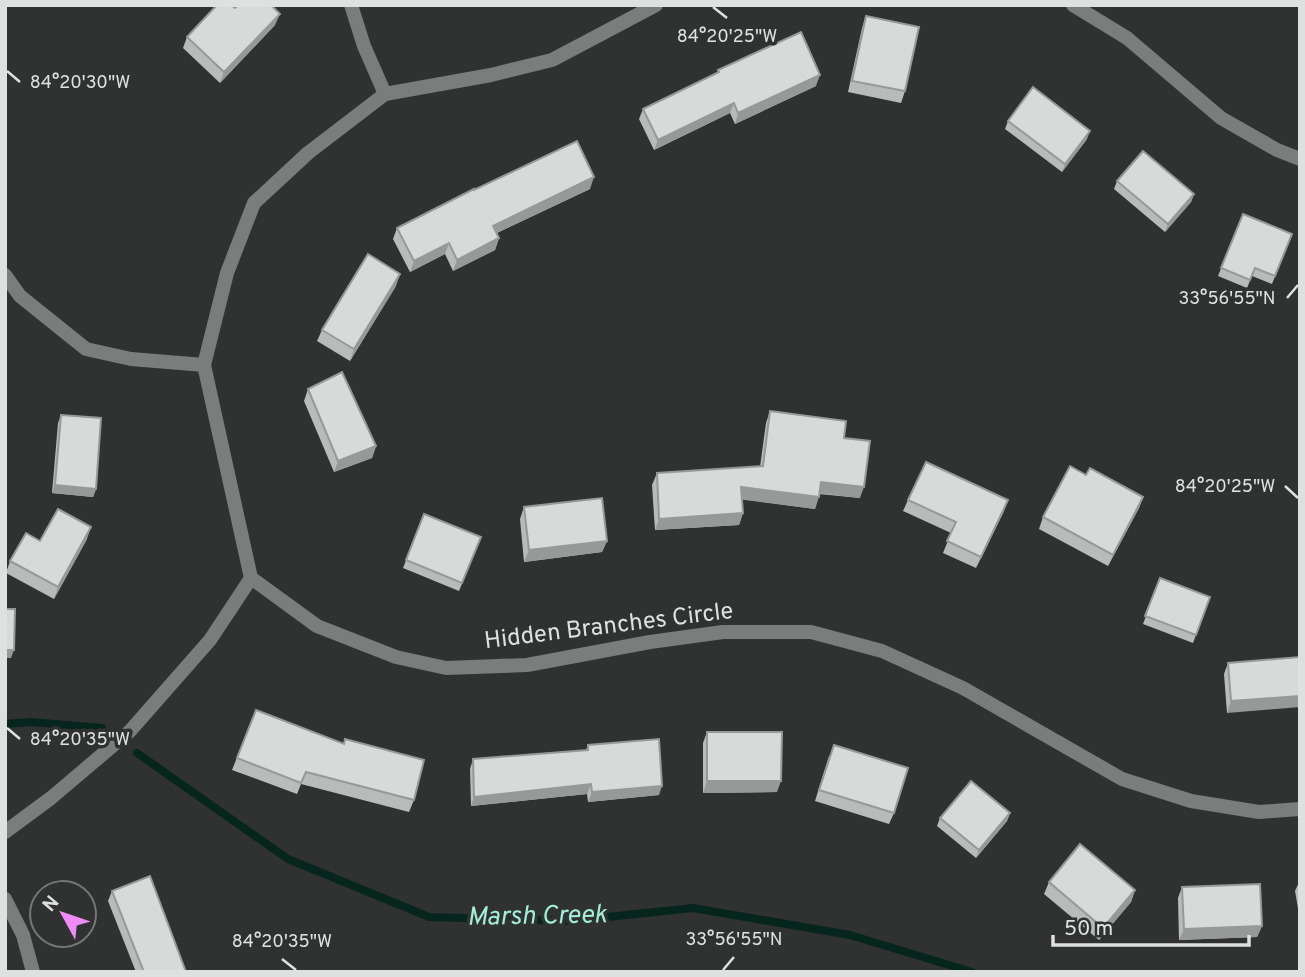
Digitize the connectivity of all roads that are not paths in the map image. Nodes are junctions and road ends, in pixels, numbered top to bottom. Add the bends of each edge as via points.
1 (351, 5) edge
2 (656, 5) edge
3 (1073, 5) edge
4 (385, 94) junction
5 (1300, 159) edge
6 (5, 275) edge
7 (204, 365) junction
8 (251, 578) junction
9 (1300, 809) edge
10 (5, 832) edge
11 (5, 899) edge
12 (33, 972) edge

1 - 4 street
2 - 4 street via 552,60
3 - 5 street via 1127,38 1222,118
4 - 7 street via 308,153 254,203 227,273
6 - 7 street via 20,296 86,349 131,359
7 - 8 street
8 - 9 street, Hidden Branches Circle via 317,626 396,657 446,668 527,665 723,632 811,632 882,651 963,688 1122,779 1191,801 1259,813
8 - 10 street via 210,640 130,731
11 - 12 street via 23,935

